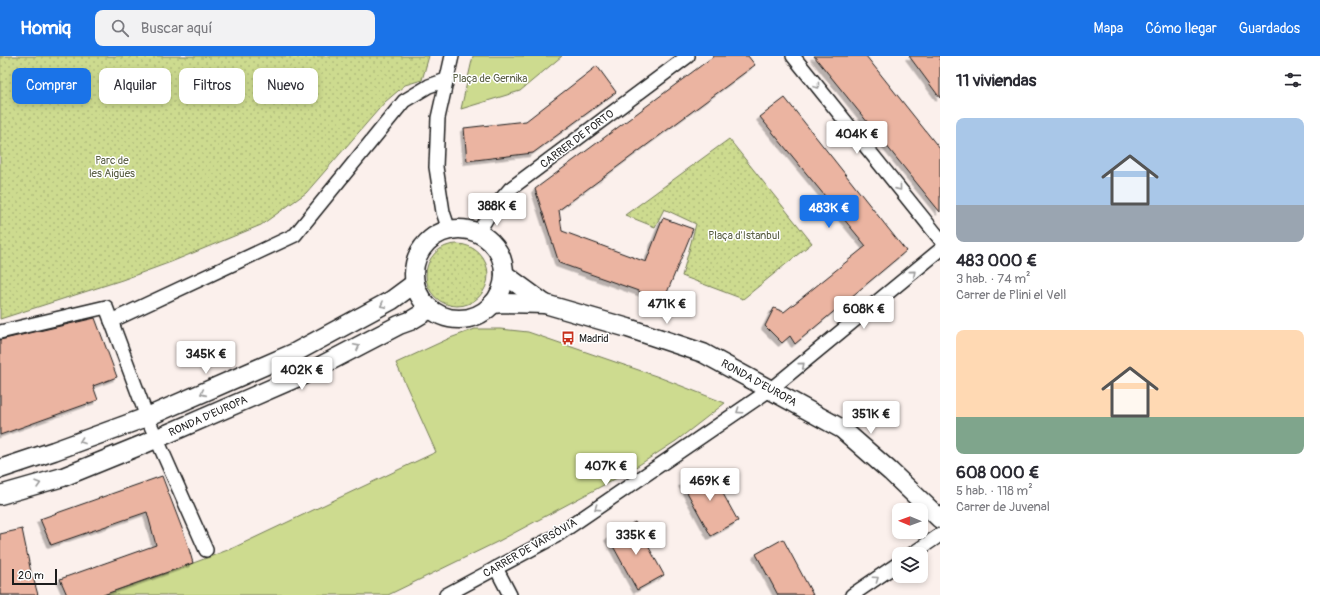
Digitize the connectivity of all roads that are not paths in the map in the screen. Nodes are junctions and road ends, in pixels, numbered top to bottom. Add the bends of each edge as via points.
1 (452, 56) edge
2 (688, 56) edge
3 (793, 56) edge
4 (446, 80) junction
5 (449, 230) junction
6 (478, 233) junction
7 (940, 239) edge
8 (940, 250) edge
9 (504, 274) junction
10 (415, 283) junction
11 (492, 304) junction
12 (545, 304) junction
13 (430, 308) junction
14 (111, 321) junction
15 (0, 332) edge
16 (772, 390) junction
17 (147, 417) junction
18 (156, 439) junction
19 (0, 469) edge
20 (0, 495) edge
21 (940, 519) edge
22 (940, 535) edge
23 (922, 547) edge
24 (206, 550) dead end
25 (496, 568) junction
26 (892, 568) edge
27 (446, 595) edge
28 (510, 595) edge
29 (852, 595) edge

1 - 4 street
2 - 6 street, CARRER DE PORTO via 510,189 491,211
3 -> 7 street
4 - 5 street via 438,118 436,167 443,212
4 - 14 street via 429,86 404,101 295,235
5 - 6 street via 464,229
5 - 10 street via 436,235 421,250 414,269
6 - 9 street via 489,240 497,250
16 -> 8 street, CARRER DE VARSÒVIA
9 - 11 street via 501,290
9 - 12 street, RONDA D'EUROPA
10 - 13 street via 420,297
10 -> 17 street via 392,300 296,352
11 - 12 street, RONDA D'EUROPA
11 - 13 street via 482,313 456,319 442,316
12 - 16 street, RONDA D'EUROPA via 703,353
18 -> 13 street, RONDA D'EUROPA via 305,374 410,321
14 - 15 street via 106,307
14 - 17 street
16 - 21 street, RONDA D'EUROPA via 842,429
16 -> 25 street, CARRER DE VARSÒVIA via 556,536
17 - 18 street
17 -> 19 street
20 -> 18 street, RONDA D'EUROPA via 63,477
18 - 24 street
22 - 23 street
25 - 27 street, CARRER DE VARSÒVIA
25 - 28 street
29 -> 26 street

